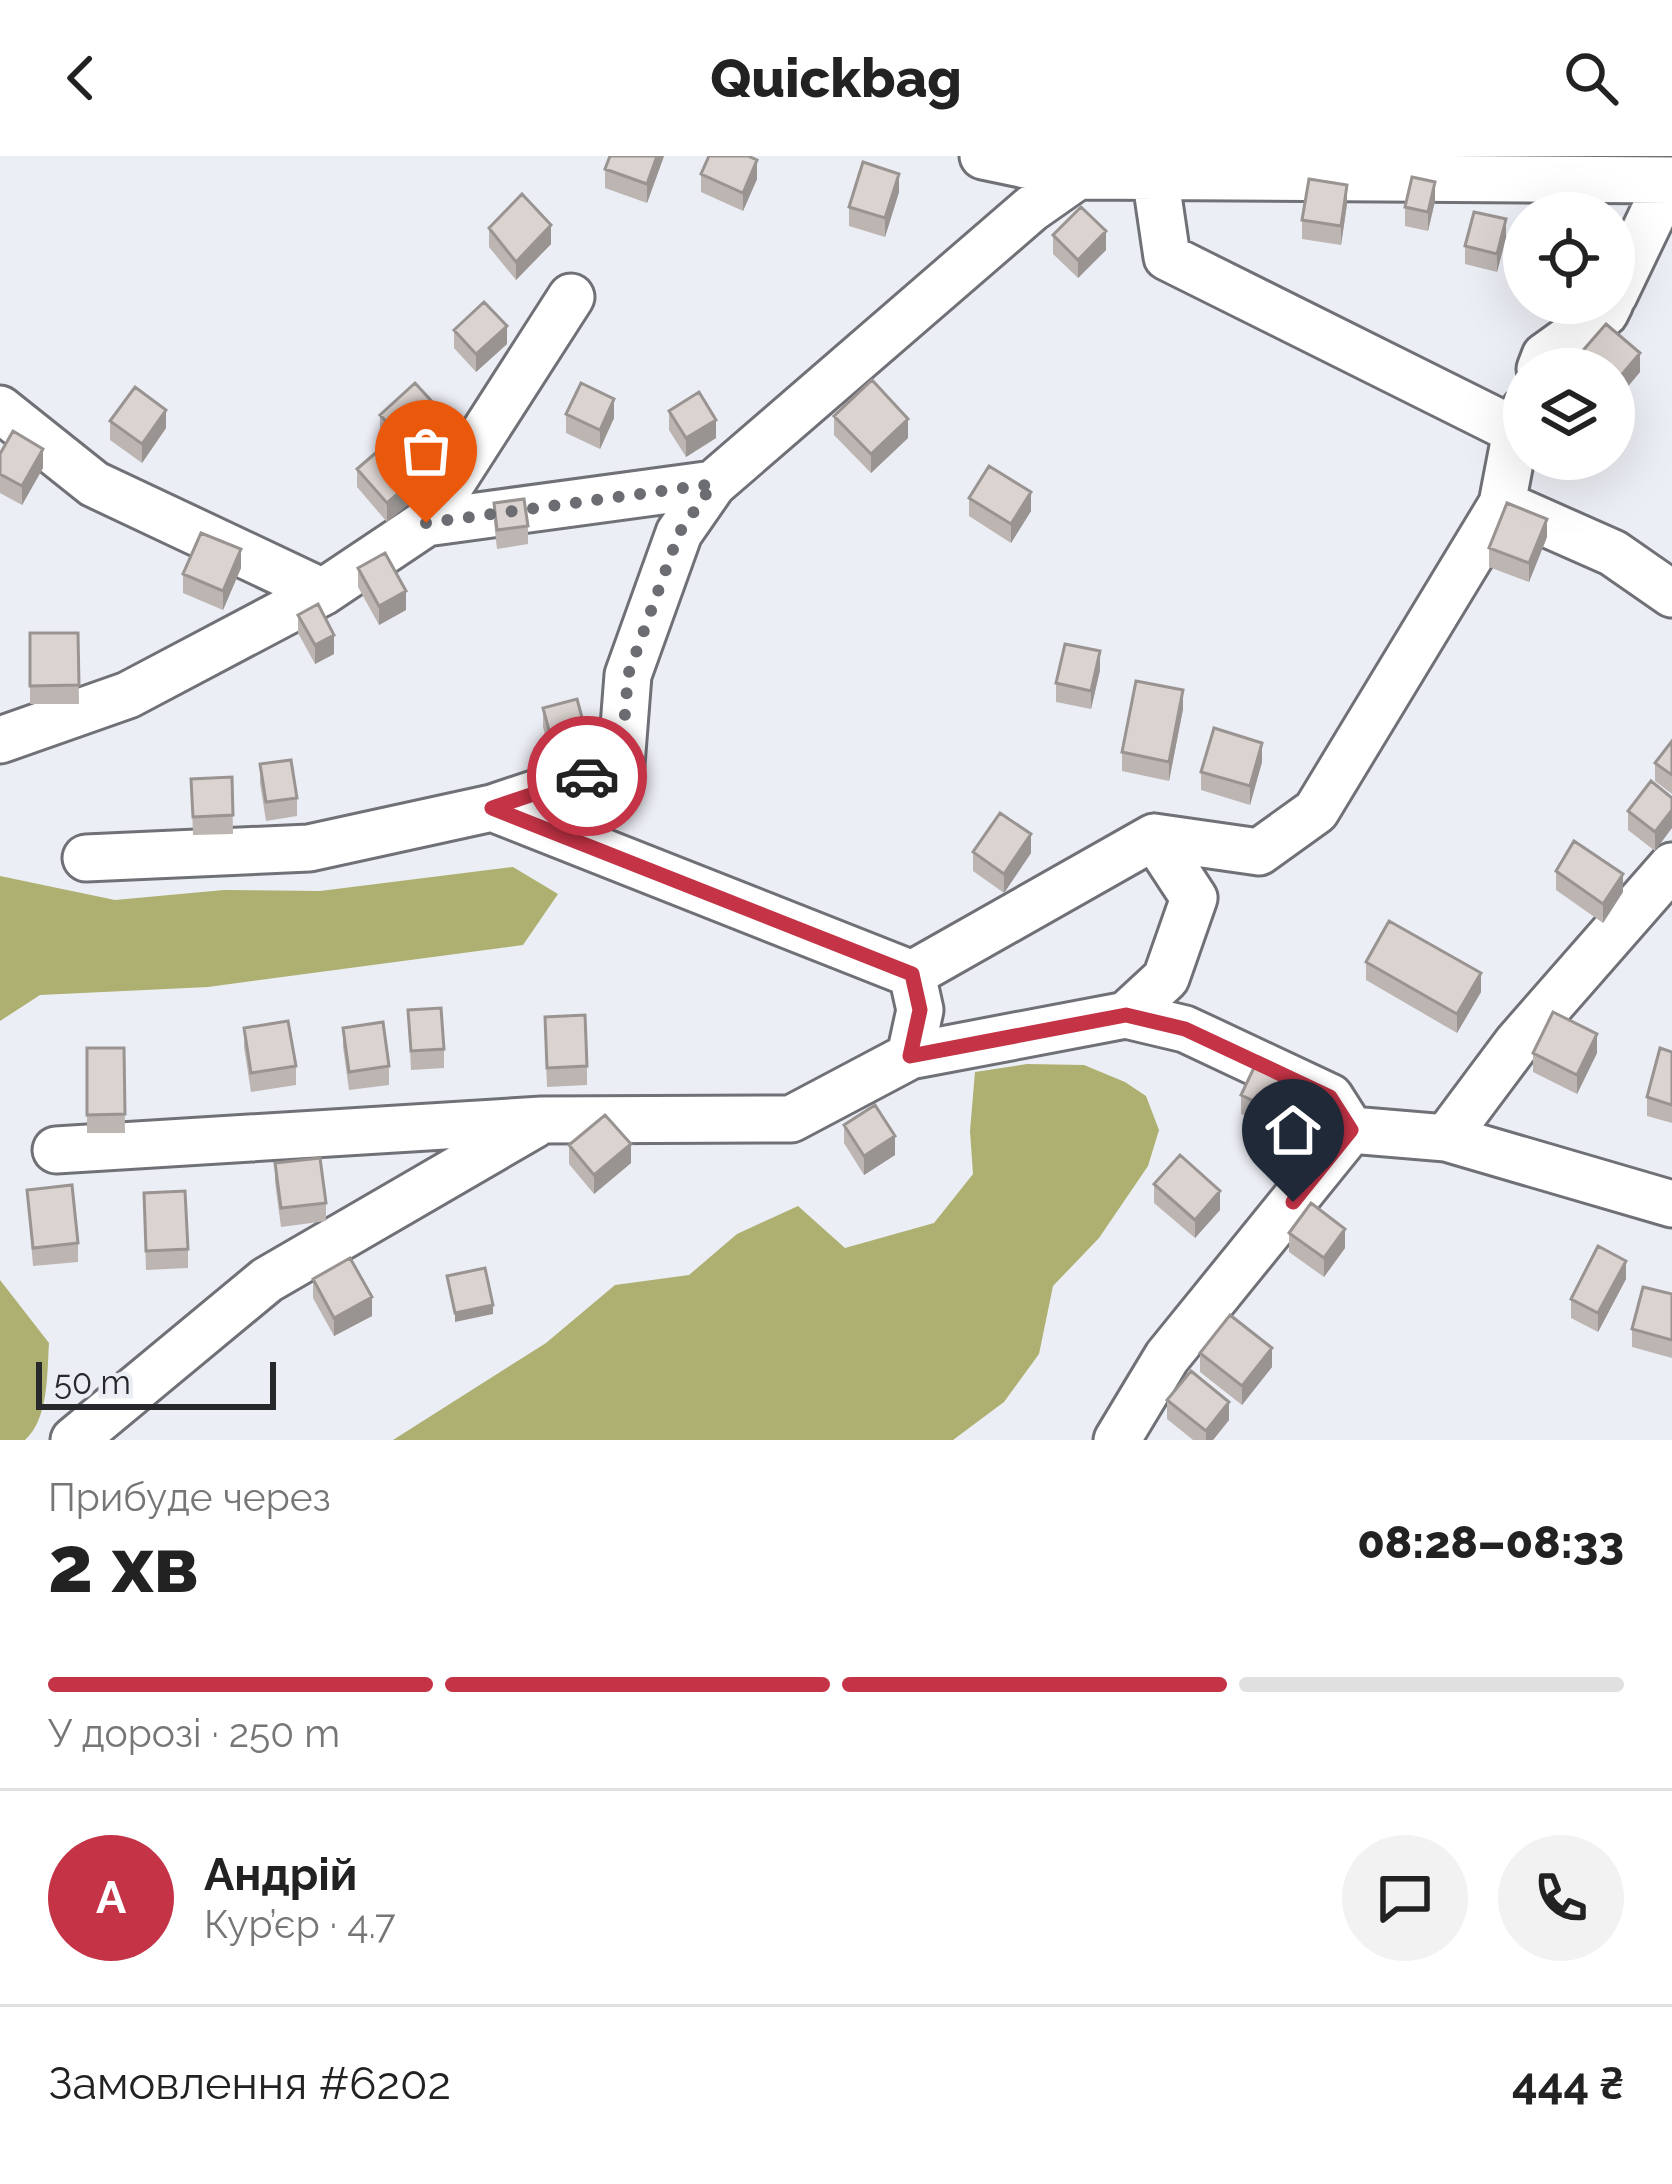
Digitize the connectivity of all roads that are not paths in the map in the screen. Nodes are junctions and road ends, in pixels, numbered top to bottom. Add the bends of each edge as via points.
1 (983, 156) edge
2 (1078, 176) junction
3 (1155, 176) junction
4 (1671, 180) edge
5 (1635, 253) edge
6 (571, 297) dead end
7 (1590, 324) edge
8 (1556, 348) edge
9 (0, 409) edge
10 (1503, 413) edge
11 (1507, 480) edge
12 (713, 484) junction
13 (1502, 504) junction
14 (426, 523) junction
15 (322, 592) junction
16 (1672, 594) edge
17 (0, 740) edge
18 (492, 808) junction
19 (1154, 837) junction
20 (86, 858) dead end
21 (1672, 866) edge
22 (912, 974) junction
23 (1126, 1015) junction
24 (910, 1056) junction
25 (542, 1120) junction
26 (1351, 1130) junction
27 (1446, 1138) junction
28 (56, 1150) dead end
29 (1672, 1204) edge
30 (74, 1440) edge
31 (1118, 1440) edge

1 - 2 street
2 - 3 street
2 - 12 street
3 - 4 street
3 - 10 street via 1168,257
4 - 5 street
6 - 14 street
7 - 8 street
9 - 15 street via 94,484
11 - 13 street
12 - 14 street
12 - 18 street via 679,533 628,675 621,765
13 - 16 street via 1613,553
13 - 19 street via 1316,812 1259,852
14 - 15 street
15 - 17 street via 128,694
18 - 20 street via 309,848
18 - 22 street
19 - 22 street
19 - 23 street via 1194,898 1166,978
21 - 27 street via 1517,1043
22 - 24 street via 920,1010
23 - 24 street
23 - 26 street via 1185,1029 1330,1097
24 - 25 street via 791,1120
25 - 28 street
25 - 30 street via 267,1280
26 - 27 street
26 - 31 street via 1167,1357
27 - 29 street

